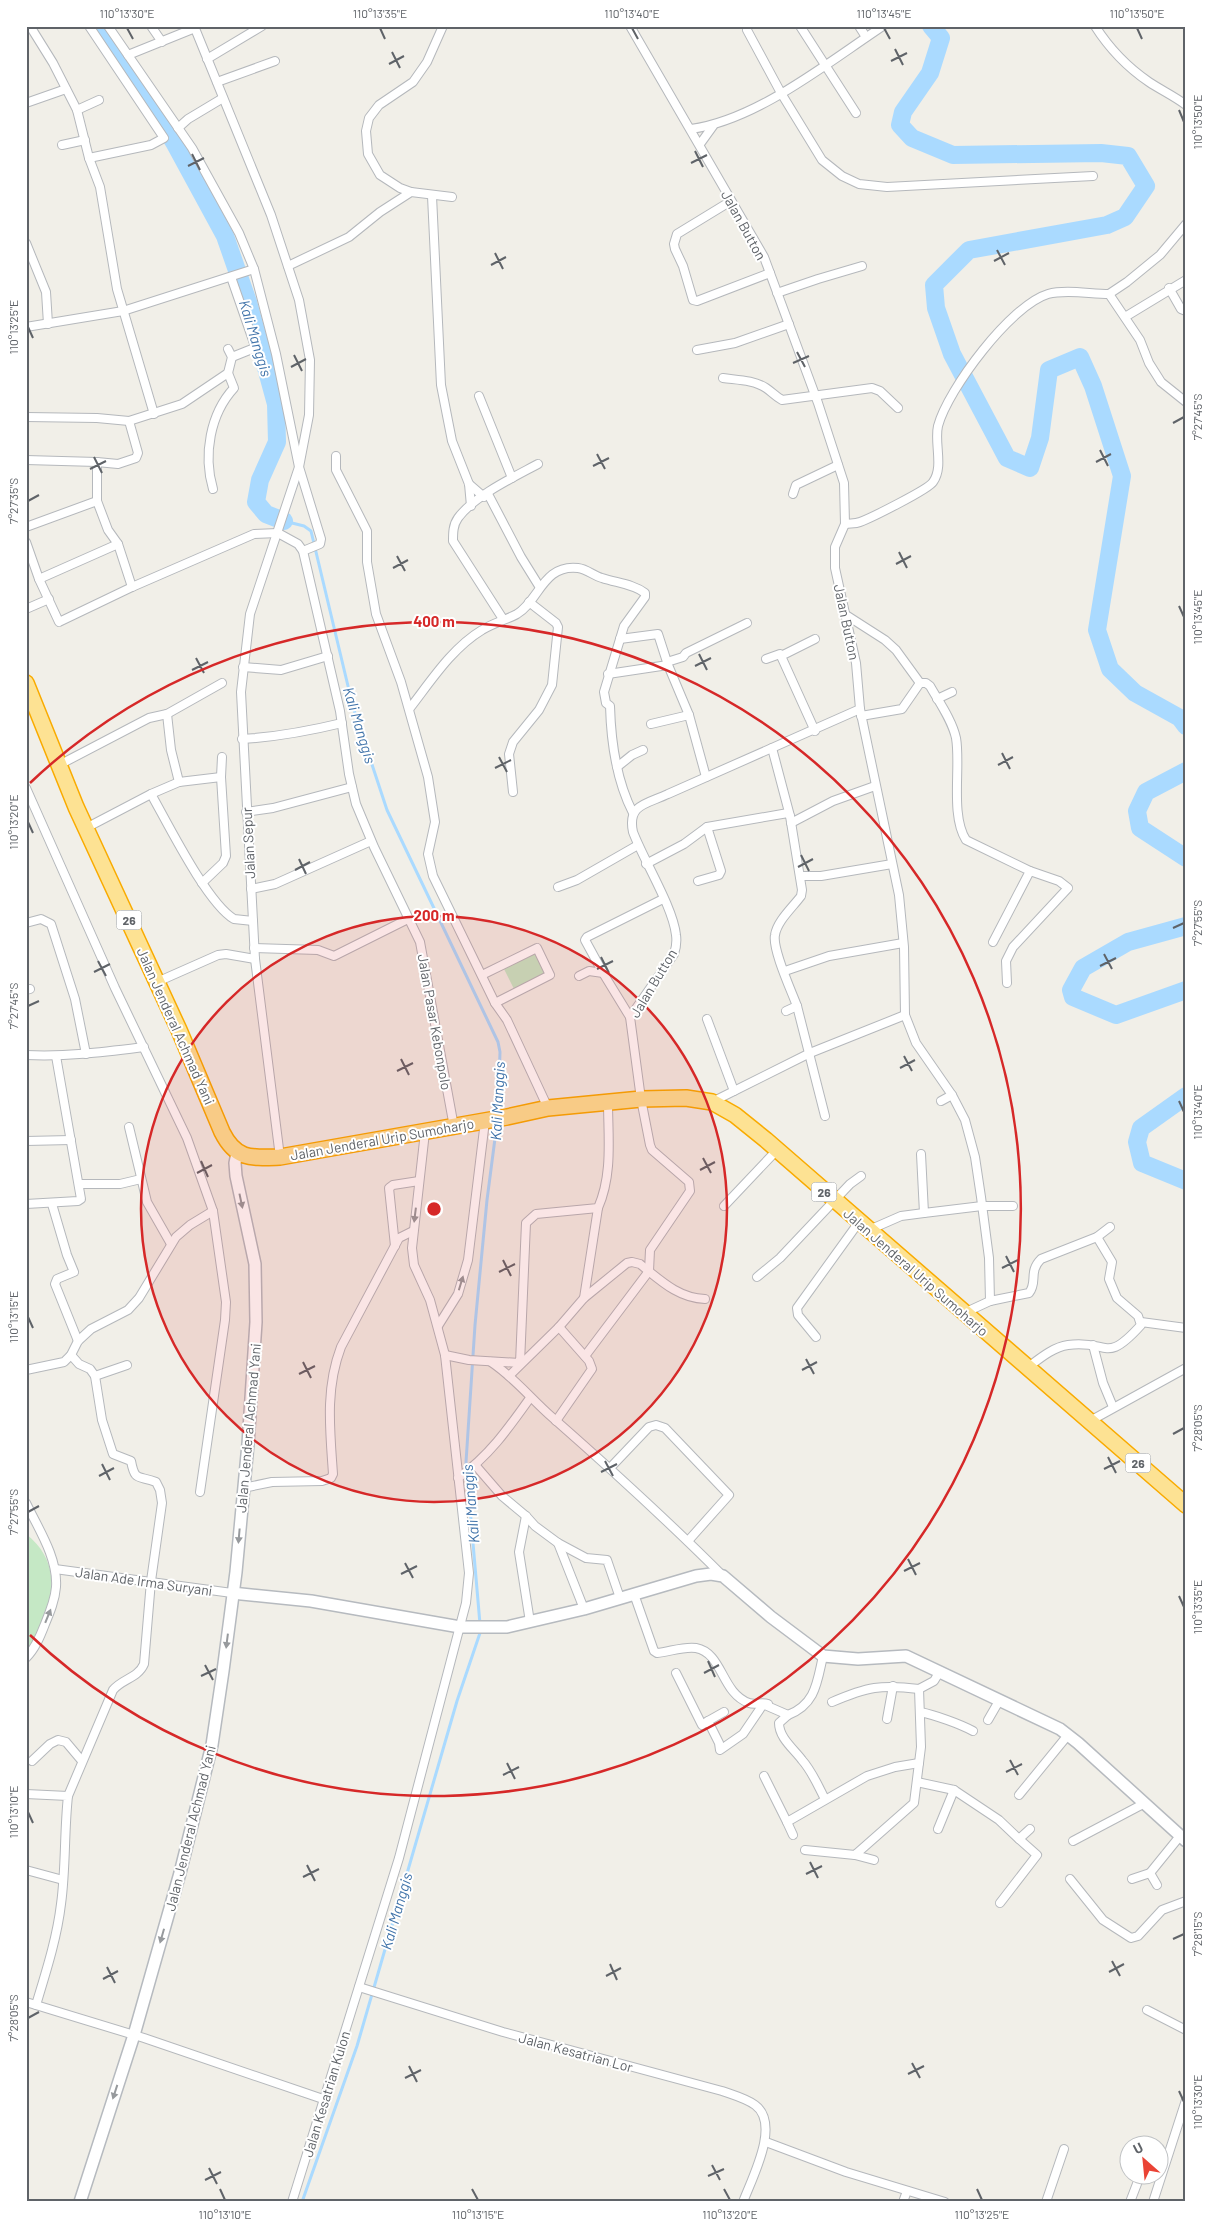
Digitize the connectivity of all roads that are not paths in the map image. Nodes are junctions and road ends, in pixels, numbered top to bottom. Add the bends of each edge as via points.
1 (30, 26) edge
2 (88, 26) edge
3 (108, 26) edge
4 (151, 26) edge
5 (262, 26) edge
6 (630, 26) edge
7 (800, 26) edge
8 (859, 26) edge
9 (882, 26) edge
10 (1095, 26) edge
11 (195, 27) edge
12 (442, 27) edge
13 (747, 30) dead end
14 (866, 37) junction
15 (162, 42) junction
16 (128, 55) junction
17 (207, 58) junction
18 (275, 61) dead end
19 (824, 65) junction
20 (217, 82) junction
21 (66, 89) junction
22 (780, 93) junction
23 (223, 98) junction
24 (99, 100) dead end
25 (26, 103) edge
26 (1186, 105) edge
27 (76, 110) junction
28 (856, 113) dead end
29 (712, 126) junction
30 (178, 128) junction
31 (691, 129) junction
32 (85, 140) junction
33 (700, 144) junction
34 (62, 145) dead end
35 (89, 158) junction
36 (1093, 176) dead end
37 (411, 192) junction
38 (432, 196) junction
39 (452, 197) dead end
40 (731, 201) junction
41 (1186, 224) edge
42 (26, 243) edge
43 (288, 266) junction
44 (862, 266) dead end
45 (252, 269) junction
46 (770, 274) junction
47 (233, 277) junction
48 (1186, 280) edge
49 (1169, 288) junction
50 (777, 294) junction
51 (1109, 294) junction
52 (123, 311) junction
53 (1186, 311) edge
54 (1125, 317) junction
55 (48, 324) junction
56 (789, 324) junction
57 (26, 327) edge
58 (228, 349) dead end
59 (698, 350) dead end
60 (232, 357) junction
61 (228, 374) junction
62 (723, 378) dead end
63 (815, 394) junction
64 (479, 396) dead end
65 (1184, 398) edge
66 (898, 408) dead end
67 (154, 414) junction
68 (26, 417) edge
69 (129, 421) junction
70 (336, 456) dead end
71 (26, 460) edge
72 (97, 462) junction
73 (538, 464) dead end
74 (838, 465) junction
75 (299, 467) junction
76 (512, 478) junction
77 (469, 484) junction
78 (213, 489) dead end
79 (792, 494) dead end
80 (486, 495) junction
81 (97, 501) junction
82 (471, 506) junction
83 (845, 524) junction
84 (26, 527) edge
85 (277, 529) junction
86 (26, 542) edge
87 (118, 544) junction
88 (305, 550) junction
89 (39, 579) junction
90 (539, 586) junction
91 (132, 587) junction
92 (49, 599) junction
93 (529, 602) junction
94 (26, 609) edge
95 (846, 614) junction
96 (503, 619) junction
97 (747, 623) dead end
98 (620, 639) junction
99 (815, 639) dead end
100 (328, 656) junction
101 (781, 656) junction
102 (766, 659) dead end
103 (667, 664) junction
104 (243, 667) junction
105 (608, 674) junction
106 (26, 682) edge
107 (222, 683) dead end
108 (920, 683) junction
109 (952, 692) dead end
110 (937, 699) junction
111 (410, 708) junction
112 (861, 713) junction
113 (167, 714) junction
114 (689, 715) junction
115 (342, 723) junction
116 (651, 724) dead end
117 (814, 730) junction
118 (242, 739) junction
119 (772, 748) junction
120 (643, 750) dead end
121 (222, 757) dead end
122 (59, 765) junction
123 (617, 766) junction
124 (221, 777) junction
125 (706, 777) junction
126 (179, 782) junction
127 (875, 786) junction
128 (352, 787) junction
129 (26, 788) edge
130 (514, 792) dead end
131 (151, 794) junction
132 (246, 812) junction
133 (632, 813) junction
134 (790, 820) junction
135 (708, 827) junction
136 (86, 828) junction
137 (371, 841) junction
138 (638, 845) junction
139 (646, 864) junction
140 (892, 864) junction
141 (1030, 871) junction
142 (800, 876) junction
143 (698, 881) dead end
144 (202, 883) junction
145 (558, 887) dead end
146 (251, 889) junction
147 (663, 899) junction
148 (408, 919) junction
149 (253, 921) junction
150 (26, 924) edge
151 (993, 942) dead end
152 (904, 944) junction
153 (254, 948) junction
154 (255, 959) junction
155 (785, 971) junction
156 (603, 973) junction
157 (482, 974) junction
158 (579, 976) dead end
159 (157, 982) junction
160 (1007, 983) dead end
161 (496, 1003) junction
162 (797, 1006) junction
163 (786, 1011) dead end
164 (905, 1015) junction
165 (630, 1017) junction
166 (707, 1019) dead end
167 (144, 1047) junction
168 (810, 1053) junction
169 (86, 1054) junction
170 (26, 1055) edge
171 (56, 1056) junction
172 (734, 1091) junction
173 (952, 1095) junction
174 (641, 1099) junction
175 (608, 1101) junction
176 (941, 1101) dead end
177 (712, 1102) junction
178 (548, 1108) junction
179 (825, 1116) dead end
180 (487, 1121) junction
181 (129, 1127) dead end
182 (454, 1127) junction
183 (425, 1132) junction
184 (71, 1140) junction
185 (26, 1141) edge
186 (777, 1150) junction
187 (237, 1153) junction
188 (921, 1154) dead end
189 (280, 1157) junction
190 (861, 1176) dead end
191 (141, 1179) junction
192 (419, 1181) junction
193 (79, 1184) junction
194 (836, 1202) junction
195 (26, 1204) edge
196 (52, 1204) junction
197 (724, 1206) dead end
198 (982, 1206) junction
199 (1014, 1206) dead end
200 (598, 1208) junction
201 (213, 1211) junction
202 (924, 1214) junction
203 (864, 1226) junction
204 (1110, 1227) dead end
205 (413, 1231) junction
206 (1097, 1236) junction
207 (171, 1244) junction
208 (395, 1246) junction
209 (649, 1271) junction
210 (757, 1277) dead end
211 (584, 1298) junction
212 (705, 1300) dead end
213 (990, 1301) junction
214 (963, 1313) junction
215 (1141, 1322) junction
216 (438, 1326) junction
217 (559, 1327) junction
218 (1186, 1328) edge
219 (816, 1337) dead end
220 (78, 1341) junction
221 (1093, 1345) junction
222 (71, 1355) junction
223 (445, 1356) junction
224 (585, 1356) junction
225 (489, 1361) junction
226 (520, 1363) junction
227 (126, 1365) dead end
228 (1027, 1368) junction
229 (1186, 1368) edge
230 (26, 1370) edge
231 (95, 1376) junction
232 (509, 1376) junction
233 (530, 1398) junction
234 (1113, 1407) junction
235 (556, 1421) junction
236 (1090, 1421) junction
237 (473, 1468) junction
238 (610, 1468) junction
239 (460, 1477) junction
240 (243, 1488) junction
241 (200, 1492) dead end
242 (26, 1503) edge
243 (1186, 1505) edge
244 (526, 1516) junction
245 (688, 1541) junction
246 (558, 1543) junction
247 (55, 1569) junction
248 (723, 1576) junction
249 (150, 1581) junction
250 (232, 1593) junction
251 (634, 1594) junction
252 (620, 1598) junction
253 (584, 1609) junction
254 (530, 1622) junction
255 (460, 1626) junction
256 (823, 1656) junction
257 (26, 1658) edge
258 (940, 1671) junction
259 (676, 1673) dead end
260 (893, 1686) junction
261 (919, 1689) junction
262 (737, 1700) dead end
263 (999, 1701) junction
264 (832, 1702) dead end
265 (724, 1712) dead end
266 (920, 1712) junction
267 (758, 1713) junction
268 (789, 1715) junction
269 (887, 1719) dead end
270 (988, 1720) dead end
271 (708, 1721) junction
272 (973, 1731) dead end
273 (1068, 1735) junction
274 (32, 1761) dead end
275 (82, 1761) junction
276 (919, 1763) junction
277 (764, 1776) dead end
278 (917, 1782) junction
279 (954, 1790) junction
280 (26, 1794) edge
281 (1019, 1795) dead end
282 (68, 1796) junction
283 (826, 1799) junction
284 (1145, 1803) junction
285 (786, 1822) junction
286 (938, 1829) dead end
287 (1030, 1829) dead end
288 (793, 1834) dead end
289 (1183, 1838) edge
290 (1019, 1839) junction
291 (1073, 1841) dead end
292 (805, 1850) dead end
293 (855, 1854) junction
294 (874, 1860) dead end
295 (26, 1870) edge
296 (1150, 1873) junction
297 (63, 1880) junction
298 (1070, 1880) dead end
299 (1132, 1880) dead end
300 (1157, 1886) dead end
301 (1186, 1901) edge
302 (1000, 1903) dead end
303 (359, 1986) junction
304 (26, 2002) edge
305 (36, 2005) junction
306 (1147, 2010) dead end
307 (1186, 2030) edge
308 (134, 2035) junction
309 (323, 2099) junction
310 (1186, 2100) edge
311 (766, 2142) junction
312 (1170, 2147) edge
313 (1064, 2149) dead end
314 (1136, 2186) edge
315 (1158, 2186) edge
316 (907, 2191) junction
317 (931, 2200) edge
318 (80, 2202) edge
319 (292, 2202) edge
320 (743, 2202) edge
321 (903, 2202) edge
322 (945, 2202) edge
323 (1046, 2202) edge
324 (1130, 2202) edge
325 (1153, 2202) edge

1 - 21 street
2 - 35 street via 164,138 151,145
3 - 16 street
4 - 15 street
5 - 17 street
6 - 31 street, Jalan Button
7 - 19 street
8 - 14 street
9 - 14 street
10 - 26 street via 1107,44 1148,82
11 - 15 street
11 - 17 street, Jalan Sepur
12 - 37 street via 427,62 413,82 378,106 369,118 366,131 368,154 380,176
13 - 22 street
14 - 19 street
15 - 16 street
16 - 30 street
17 - 20 street, Jalan Sepur
18 - 20 street
19 - 22 street
19 - 28 street
20 - 23 street, Jalan Sepur
21 - 25 street
21 - 27 street
22 - 29 street
22 - 36 street via 822,160 842,176 859,184 887,187
23 - 30 street
23 - 43 street, Jalan Sepur via 271,215
24 - 27 street
27 - 32 street
29 - 31 street
29 - 33 street
30 - 45 street via 238,233
31 - 33 street, Jalan Button
32 - 34 street
32 - 35 street
33 - 40 street, Jalan Button
35 - 52 street via 100,187
37 - 38 street
37 - 43 street via 349,237
38 - 39 street
38 - 77 street via 441,385 452,441
40 - 46 street, Jalan Button via 764,257
40 - 46 street via 678,234 674,244 693,300 697,302
41 - 51 street via 1160,255
42 - 55 street via 46,292
43 - 75 street, Jalan Sepur via 299,300 310,360 309,415
44 - 50 street
45 - 47 street
45 - 75 street via 276,354
46 - 50 street, Jalan Button
47 - 52 street
47 - 60 street via 255,346
48 - 49 street
49 - 53 street via 1181,309
49 - 54 street
50 - 56 street, Jalan Button
51 - 54 street
51 - 83 street via 1048,294 1003,328 978,354 953,391 938,428 934,482 875,515 858,523
52 - 55 street
52 - 67 street
54 - 65 street via 1161,382
55 - 57 street
56 - 59 street via 735,343
56 - 63 street, Jalan Button
58 - 60 street
60 - 61 street
61 - 67 street via 182,404
61 - 78 street via 234,388 222,401 207,454
62 - 63 street via 753,382 766,387 782,400
63 - 66 street via 872,388
63 - 74 street, Jalan Button
64 - 76 street
67 - 69 street
68 - 69 street
69 - 72 street via 138,453 136,458 118,464
70 - 111 street via 336,470 367,531 367,562 376,614
71 - 72 street
72 - 81 street
73 - 76 street
74 - 79 street via 796,485
74 - 83 street, Jalan Button via 844,483
75 - 85 street, Jalan Sepur
75 - 88 street via 321,540 320,544
76 - 80 street
77 - 80 street
77 - 82 street
80 - 82 street
80 - 90 street
81 - 84 street
81 - 87 street via 108,530
82 - 96 street via 457,519 452,541
83 - 95 street, Jalan Button via 835,547 834,560
85 - 88 street
85 - 91 street via 254,534
85 - 104 street, Jalan Sepur via 250,614
86 - 89 street
87 - 89 street
87 - 91 street
88 - 100 street, Jalan Pasar Kebonpolo
89 - 92 street
90 - 93 street
90 - 98 street, Jalan Button via 552,575 576,567 642,590 645,597 628,620
91 - 92 street via 60,622
92 - 94 street
93 - 96 street via 517,613
93 - 130 street via 558,627 549,693 511,748 509,763
95 - 108 street via 891,645
95 - 112 street, Jalan Button via 856,662
96 - 111 street via 481,631 460,649
97 - 103 street
98 - 103 street via 658,634
98 - 105 street, Jalan Button
99 - 101 street
100 - 104 street via 281,670
100 - 115 street, Jalan Pasar Kebonpolo
101 - 102 street
101 - 117 street
103 - 105 street
103 - 114 street
104 - 118 street, Jalan Sepur
105 - 123 street, Jalan Button via 604,696 610,706
106 - 122 highway, Jalan Jenderal Achmad Yani / 26
107 - 113 street
108 - 110 street via 930,686
108 - 112 street via 902,709
109 - 110 street
110 - 141 street via 955,734 961,832 966,840
111 - 157 street via 428,777 435,822 428,854 433,876
112 - 117 street
112 - 127 street, Jalan Button
113 - 122 street via 149,718
113 - 126 street
114 - 116 street
114 - 125 street
115 - 118 street via 298,733
115 - 128 street, Jalan Pasar Kebonpolo
117 - 119 street
118 - 132 street, Jalan Sepur
119 - 125 street
119 - 134 street
120 - 123 street
121 - 124 street
122 - 136 highway, Jalan Jenderal Achmad Yani / 26
123 - 133 street, Jalan Button
124 - 126 street
124 - 144 street via 226,856
125 - 133 street
126 - 131 street
127 - 134 street
127 - 140 street, Jalan Button
128 - 132 street
128 - 137 street, Jalan Pasar Kebonpolo
129 - 167 street
131 - 136 street
131 - 144 street
132 - 146 street, Jalan Sepur
133 - 138 street, Jalan Button via 631,822
134 - 135 street via 784,812
134 - 142 street
135 - 139 street
135 - 143 street via 721,871 719,875
136 - 159 highway, Jalan Jenderal Achmad Yani / 26
137 - 146 street via 275,884
137 - 148 street, Jalan Pasar Kebonpolo
138 - 139 street, Jalan Button
138 - 145 street via 577,880
139 - 147 street, Jalan Button
140 - 142 street via 821,876
140 - 152 street, Jalan Button
141 - 151 street
141 - 160 street via 1059,881 1068,888 1013,947 1006,961
142 - 155 street via 801,896 777,928 775,936
144 - 149 street via 231,917
146 - 149 street, Jalan Sepur
147 - 156 street via 587,937 585,940
147 - 165 street, Jalan Button via 675,927 676,946
148 - 153 street via 334,956 303,948
148 - 182 street, Jalan Pasar Kebonpolo via 420,942 426,965
149 - 153 street, Jalan Sepur
150 - 169 street via 41,919 51,924 75,999
152 - 155 street via 829,956
152 - 164 street, Jalan Button
153 - 154 street, Jalan Sepur
154 - 159 street via 226,954
154 - 189 street, Jalan Sepur
155 - 162 street
156 - 158 street via 589,971
156 - 165 street
157 - 161 street
157 - 161 street via 537,948 550,975
159 - 187 highway, Jalan Jenderal Achmad Yani / 26 via 228,1145
161 - 178 street
162 - 163 street
162 - 168 street
164 - 168 street
164 - 173 street via 916,1043
165 - 174 street, Jalan Button
166 - 172 street
167 - 169 street
167 - 201 street via 187,1138
168 - 172 street
168 - 179 street
169 - 171 street
170 - 171 street
171 - 184 street
172 - 177 street
173 - 176 street
173 - 198 street via 965,1120 975,1157
174 - 175 highway, Jalan Jenderal Urip Sumoharjo / 26
174 - 177 highway, Jalan Jenderal Urip Sumoharjo / 26 via 686,1098
174 - 209 street, Jalan Button via 652,1150 689,1182 690,1191 650,1250
175 - 178 highway, Jalan Jenderal Urip Sumoharjo / 26
175 - 200 street via 608,1178
177 - 186 highway, Jalan Jenderal Urip Sumoharjo / 26 via 735,1115
178 - 180 highway, Jalan Jenderal Urip Sumoharjo / 26
180 - 182 highway, Jalan Jenderal Urip Sumoharjo / 26
216 -> 180 street via 458,1294 468,1260
181 - 191 street
182 - 183 highway, Jalan Jenderal Urip Sumoharjo / 26
183 - 189 highway, Jalan Jenderal Urip Sumoharjo / 26
183 - 192 street, Jalan Kesatrian Kulon
184 - 185 street
184 - 193 street
186 - 194 highway, Jalan Jenderal Urip Sumoharjo / 26
186 - 197 street
187 - 189 highway, Jalan Jenderal Urip Sumoharjo / 26 via 255,1158
187 -> 240 main road, Jalan Jenderal Achmad Yani via 236,1176 255,1264 256,1288
188 - 202 street
190 - 194 street
191 - 193 street via 120,1184
191 - 207 street via 147,1202
192 -> 205 street, Jalan Kesatrian Kulon
192 - 208 street via 389,1188
193 - 196 street via 81,1194 78,1201
194 - 203 highway, Jalan Jenderal Urip Sumoharjo / 26
194 - 210 street
195 - 196 street
196 - 220 street via 74,1272 57,1279 55,1284
198 - 199 street
198 - 202 street
198 - 213 street via 989,1258
200 - 211 street
200 - 226 street via 536,1214 526,1223
201 - 207 street via 190,1225
201 - 241 street via 226,1320
202 - 203 street via 901,1216
203 - 214 highway, Jalan Jenderal Urip Sumoharjo / 26
203 - 219 street via 797,1308 798,1315
204 - 206 street
205 - 208 street via 399,1238
205 - 216 street, Jalan Kesatrian Kulon via 414,1265
206 - 213 street via 1041,1259 1033,1273 1029,1293
206 - 215 street via 1112,1262 1109,1279 1117,1298
207 - 220 street via 139,1298 128,1310 91,1329
208 - 240 street via 334,1364 329,1404 331,1478 272,1482
209 - 211 street via 640,1264 627,1263
209 - 212 street via 682,1295
209 - 224 street
211 - 217 street
213 - 214 street
214 - 228 highway, Jalan Jenderal Urip Sumoharjo / 26
215 - 218 street
215 - 221 street via 1119,1347 1110,1350
216 - 223 street, Jalan Kesatrian Kulon
217 - 224 street
217 - 226 street
220 - 222 street
221 - 228 street via 1067,1345
221 - 234 street
222 - 230 street via 64,1362
222 - 231 street
223 - 225 street
223 - 239 street, Jalan Kesatrian Kulon
224 - 235 street via 592,1372
225 - 226 street
225 - 232 street
226 - 232 street
227 - 231 street
228 - 236 highway, Jalan Jenderal Urip Sumoharjo / 26
229 - 234 street
231 - 249 street via 102,1420 113,1454 131,1460 134,1475 156,1482 160,1490 162,1503
232 - 233 street
233 - 235 street
233 - 237 street via 499,1441
234 - 236 street
235 - 238 street
236 - 243 highway, Jalan Jenderal Urip Sumoharjo / 26
237 - 239 street
237 - 244 street
238 - 245 street
238 - 245 street via 648,1427 665,1428 729,1495
239 - 255 street, Jalan Kesatrian Kulon via 468,1573
240 -> 250 main road, Jalan Jenderal Achmad Yani
242 - 247 street, Jalan Ade Irma Suryani
244 - 246 street
244 - 254 street via 518,1552
245 - 248 street
246 - 252 street via 591,1560 607,1560
246 - 253 street
247 - 249 street, Jalan Ade Irma Suryani
257 -> 247 street, Jalan Ade Irma Suryani via 32,1652 54,1602
248 - 251 main road via 696,1576
248 - 256 main road
249 - 250 street, Jalan Ade Irma Suryani
249 - 275 street via 144,1664 139,1673 113,1690
250 - 255 main road via 311,1601
250 -> 308 main road, Jalan Jenderal Achmad Yani via 212,1744
251 - 252 main road
251 - 268 street via 657,1653 699,1648 718,1664 726,1684 734,1692 749,1703 766,1703 789,1712
252 - 253 main road
253 - 254 main road
254 - 255 main road via 490,1628
255 - 303 street, Jalan Kesatrian Kulon via 399,1858
256 - 258 main road via 858,1659 906,1656
256 - 268 street via 811,1699
258 - 261 street via 934,1681
258 - 263 main road
259 - 271 street via 702,1725
260 - 261 street
260 - 264 street via 863,1689
260 - 269 street
261 - 266 street
262 - 267 street
263 - 270 street
263 - 273 main road
265 - 271 street
266 - 272 street
266 - 276 street
267 - 268 street via 766,1705
267 - 271 street via 743,1734 720,1750 720,1743
268 - 283 street via 778,1723 779,1729
273 - 281 street
273 - 284 main road
274 - 275 street via 58,1740 70,1746
275 - 282 street
276 - 278 street
276 - 283 street via 867,1776
277 - 285 street
278 - 279 street
278 - 293 street via 914,1803
279 - 286 street
279 - 290 street via 999,1820
280 - 282 street
282 - 297 street
283 - 285 street
284 - 289 main road
284 - 291 street
285 - 288 street
287 - 290 street
289 - 296 street
290 - 302 street via 1037,1855
292 - 293 street
293 - 294 street
295 - 297 street
296 - 299 street
296 - 300 street
297 - 305 street via 59,1920
298 - 301 street via 1103,1920 1132,1938 1138,1936 1162,1910
303 - 309 street, Jalan Kesatrian Kulon
303 - 311 street, Jalan Kesatrian Lor via 503,2032 745,2099 762,2112
304 - 305 street
305 - 308 street
306 - 307 street
308 - 309 street
308 -> 318 main road, Jalan Jenderal Achmad Yani
309 - 319 street, Jalan Kesatrian Kulon
310 - 312 street
311 - 316 street
311 - 320 street
313 - 323 street
314 - 324 street
315 - 325 street
316 - 317 street
316 - 321 street
317 - 322 street

